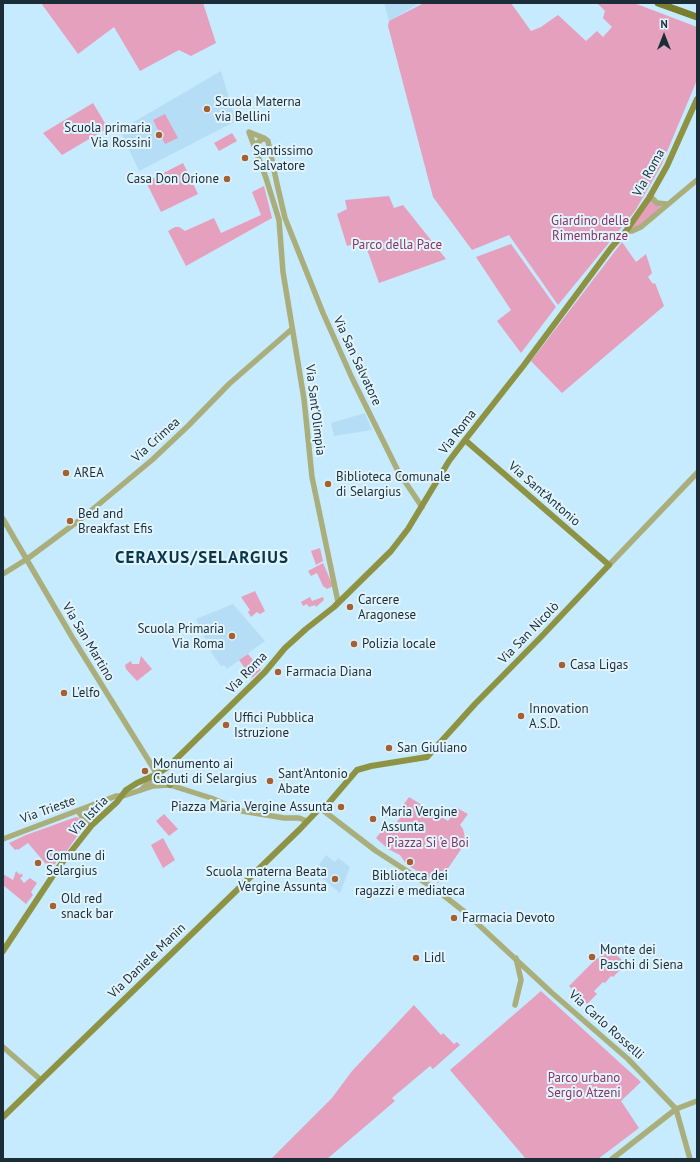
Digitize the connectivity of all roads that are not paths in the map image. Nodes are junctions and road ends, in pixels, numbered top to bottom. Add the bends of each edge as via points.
1 (658, 3) edge
2 (696, 17) edge
3 (697, 99) edge
4 (264, 138) junction
5 (254, 145) junction
6 (697, 180) edge
7 (650, 196) junction
8 (667, 204) junction
9 (629, 231) junction
10 (292, 329) junction
11 (465, 440) junction
12 (697, 473) edge
13 (422, 508) junction
14 (3, 519) edge
15 (27, 559) junction
16 (609, 565) junction
17 (3, 574) edge
18 (338, 602) junction
19 (157, 774) junction
20 (170, 785) junction
21 (141, 790) junction
22 (123, 796) junction
23 (88, 807) junction
24 (320, 808) junction
25 (78, 811) junction
26 (307, 821) junction
27 (95, 822) junction
28 (90, 827) junction
29 (3, 839) edge
30 (3, 951) edge
31 (517, 959) junction
32 (515, 1005) dead end
33 (3, 1047) edge
34 (41, 1080) junction
35 (697, 1101) edge
36 (676, 1109) junction
37 (3, 1117) edge
38 (612, 1159) edge
39 (690, 1159) edge

1 - 2 main road
3 - 7 main road, Via Roma via 667,166
4 - 5 street
4 - 5 street via 250,132
4 - 13 street, Via San Salvatore via 268,141 285,218 323,313 398,471
5 - 10 street, Via Sant'Olimpia via 279,220
6 - 8 street
7 - 8 street via 657,203
7 - 9 main road, Via Roma
8 - 9 street via 641,227
9 - 11 main road, Via Roma via 611,248
10 - 15 street, Via Crimea via 228,384 152,460 81,519
10 - 18 street, Via Sant'Olimpia via 304,399 312,477
11 - 13 main road, Via Roma
11 - 16 main road, Via Sant'Antonio
12 - 16 street, Via San Nicolò
13 - 18 main road, Via Roma via 391,551
14 - 15 street, Via San Martino
15 - 17 street, Via Crimea
15 - 19 street, Via San Martino
16 - 24 main road, Via San Nicolò via 427,757 356,770 327,804
18 - 19 main road, Via Roma via 286,648 168,767
19 - 20 main road
19 - 21 street
19 - 22 main road, Via Roma via 126,790
20 - 21 street, Via Trieste
20 - 26 street via 242,811
21 - 22 street, Via Trieste
22 - 23 street, Via Trieste via 116,796
22 - 27 main road, Via Istria
23 - 25 street, Via Trieste
23 - 27 street
24 - 26 main road
24 - 31 street, Via Carlo Rosselli via 376,851 438,891
25 - 28 street
25 - 29 street, Via Trieste
26 - 34 main road, Via Daniele Manin
27 - 28 main road, Via Istria
28 - 30 main road, Via Istria via 58,868
31 - 32 street via 521,980
31 - 36 street, Via Carlo Rosselli via 628,1059
33 - 34 street
34 - 37 main road, Via Daniele Manin
35 - 36 street
36 - 38 street
36 - 39 street

